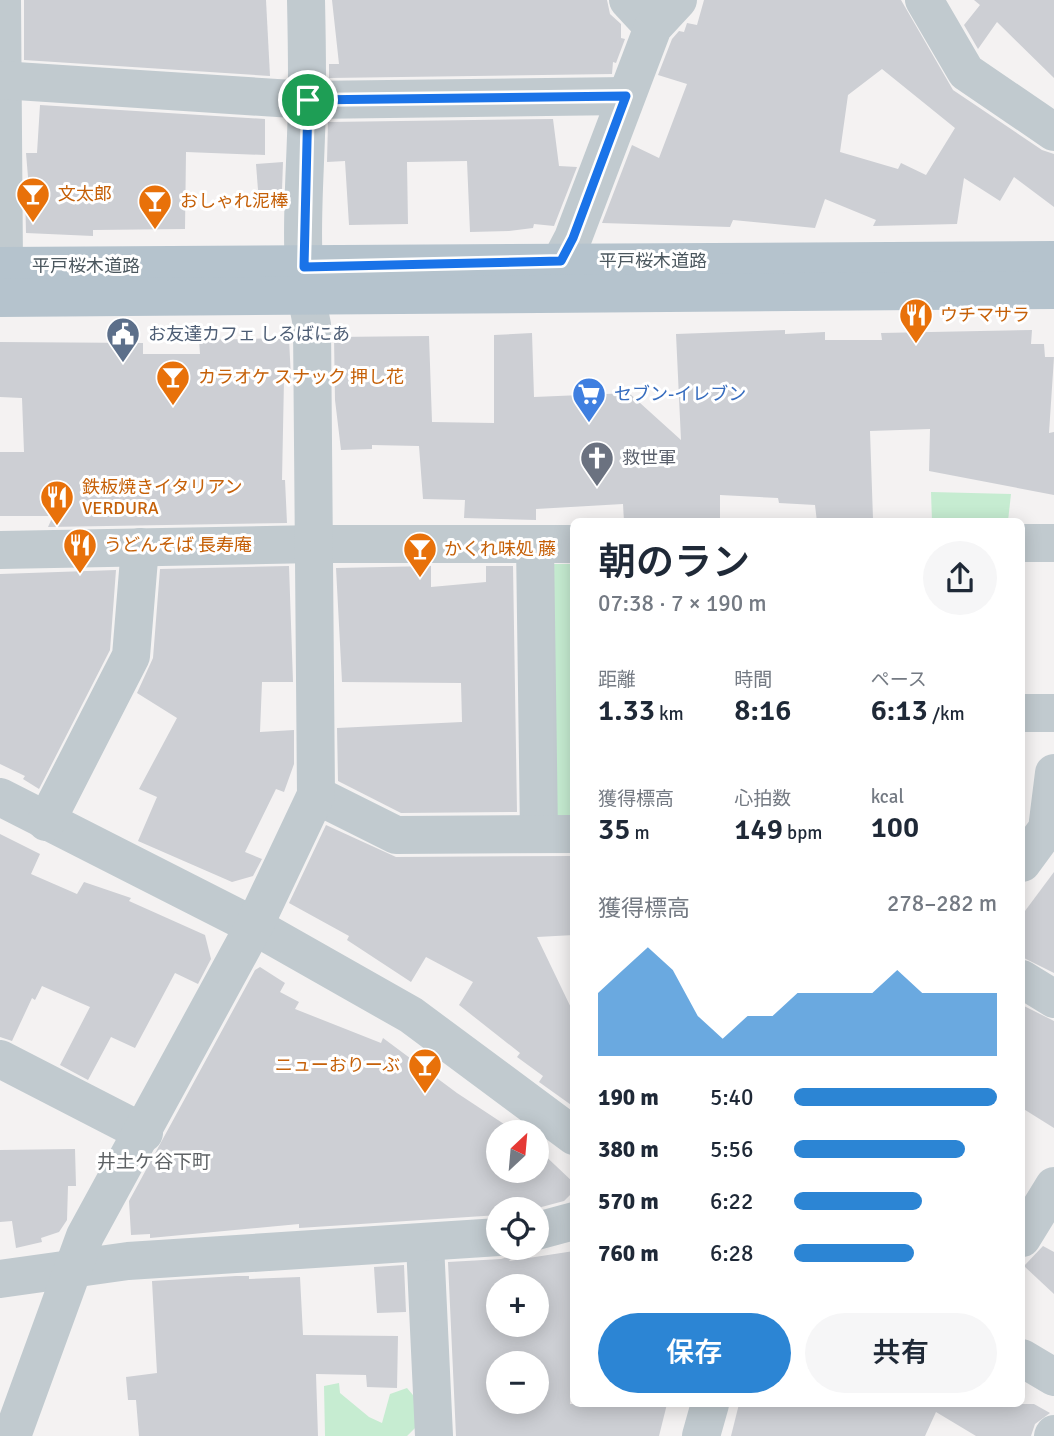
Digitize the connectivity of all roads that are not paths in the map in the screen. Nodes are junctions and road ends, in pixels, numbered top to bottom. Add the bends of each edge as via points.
1 (2, 0) edge
2 (306, 0) edge
3 (924, 0) edge
4 (653, 9) edge
5 (0, 80) edge
6 (626, 96) junction
7 (308, 100) junction
8 (1054, 132) edge
9 (1054, 260) edge
10 (561, 261) junction
11 (1, 277) edge
12 (305, 281) junction
13 (1054, 290) edge
14 (1025, 543) edge
15 (1054, 543) edge
16 (316, 544) junction
17 (535, 544) junction
18 (570, 544) edge
19 (139, 547) junction
20 (0, 550) edge
21 (1025, 713) edge
22 (1054, 713) edge
23 (1054, 774) edge
24 (316, 795) junction
25 (0, 797) edge
26 (46, 822) junction
27 (556, 834) edge
28 (1025, 859) edge
29 (254, 926) junction
30 (1025, 981) edge
31 (1054, 999) edge
32 (0, 1059) edge
33 (570, 1130) edge
34 (144, 1133) junction
35 (1054, 1186) edge
36 (570, 1223) edge
37 (549, 1228) edge
38 (1025, 1233) edge
39 (486, 1238) edge
40 (425, 1244) junction
41 (75, 1268) junction
42 (0, 1279) edge
43 (1025, 1360) edge
44 (1054, 1377) edge
45 (709, 1407) edge
46 (12, 1436) edge
47 (434, 1436) edge
48 (701, 1436) edge

1 - 5 street
2 - 7 street
3 - 8 street via 965,72
4 - 6 street
5 - 7 street
5 - 11 street
6 - 7 street
6 - 10 street
7 - 12 street
9 - 10 main road, 平戸桜木道路
10 - 12 main road, 平戸桜木道路
11 - 12 main road, 平戸桜木道路
12 - 13 main road, 平戸桜木道路
12 - 16 street via 312,325
14 - 15 street
16 - 17 street
16 - 19 street
16 - 24 street
17 - 18 street
17 - 27 street
19 - 20 street
19 - 26 street via 131,656
21 - 22 street
23 - 28 street via 1047,829
24 - 27 street via 396,835
24 - 29 street
25 - 26 street
26 - 29 street
29 - 33 street via 411,1016
29 - 34 street
30 - 31 street
32 - 34 street
34 - 41 street via 85,1236
35 - 38 street
36 - 37 street
39 - 40 street
40 - 41 street
40 - 47 street
41 - 42 street
41 - 46 street
43 - 44 street
45 - 48 street

